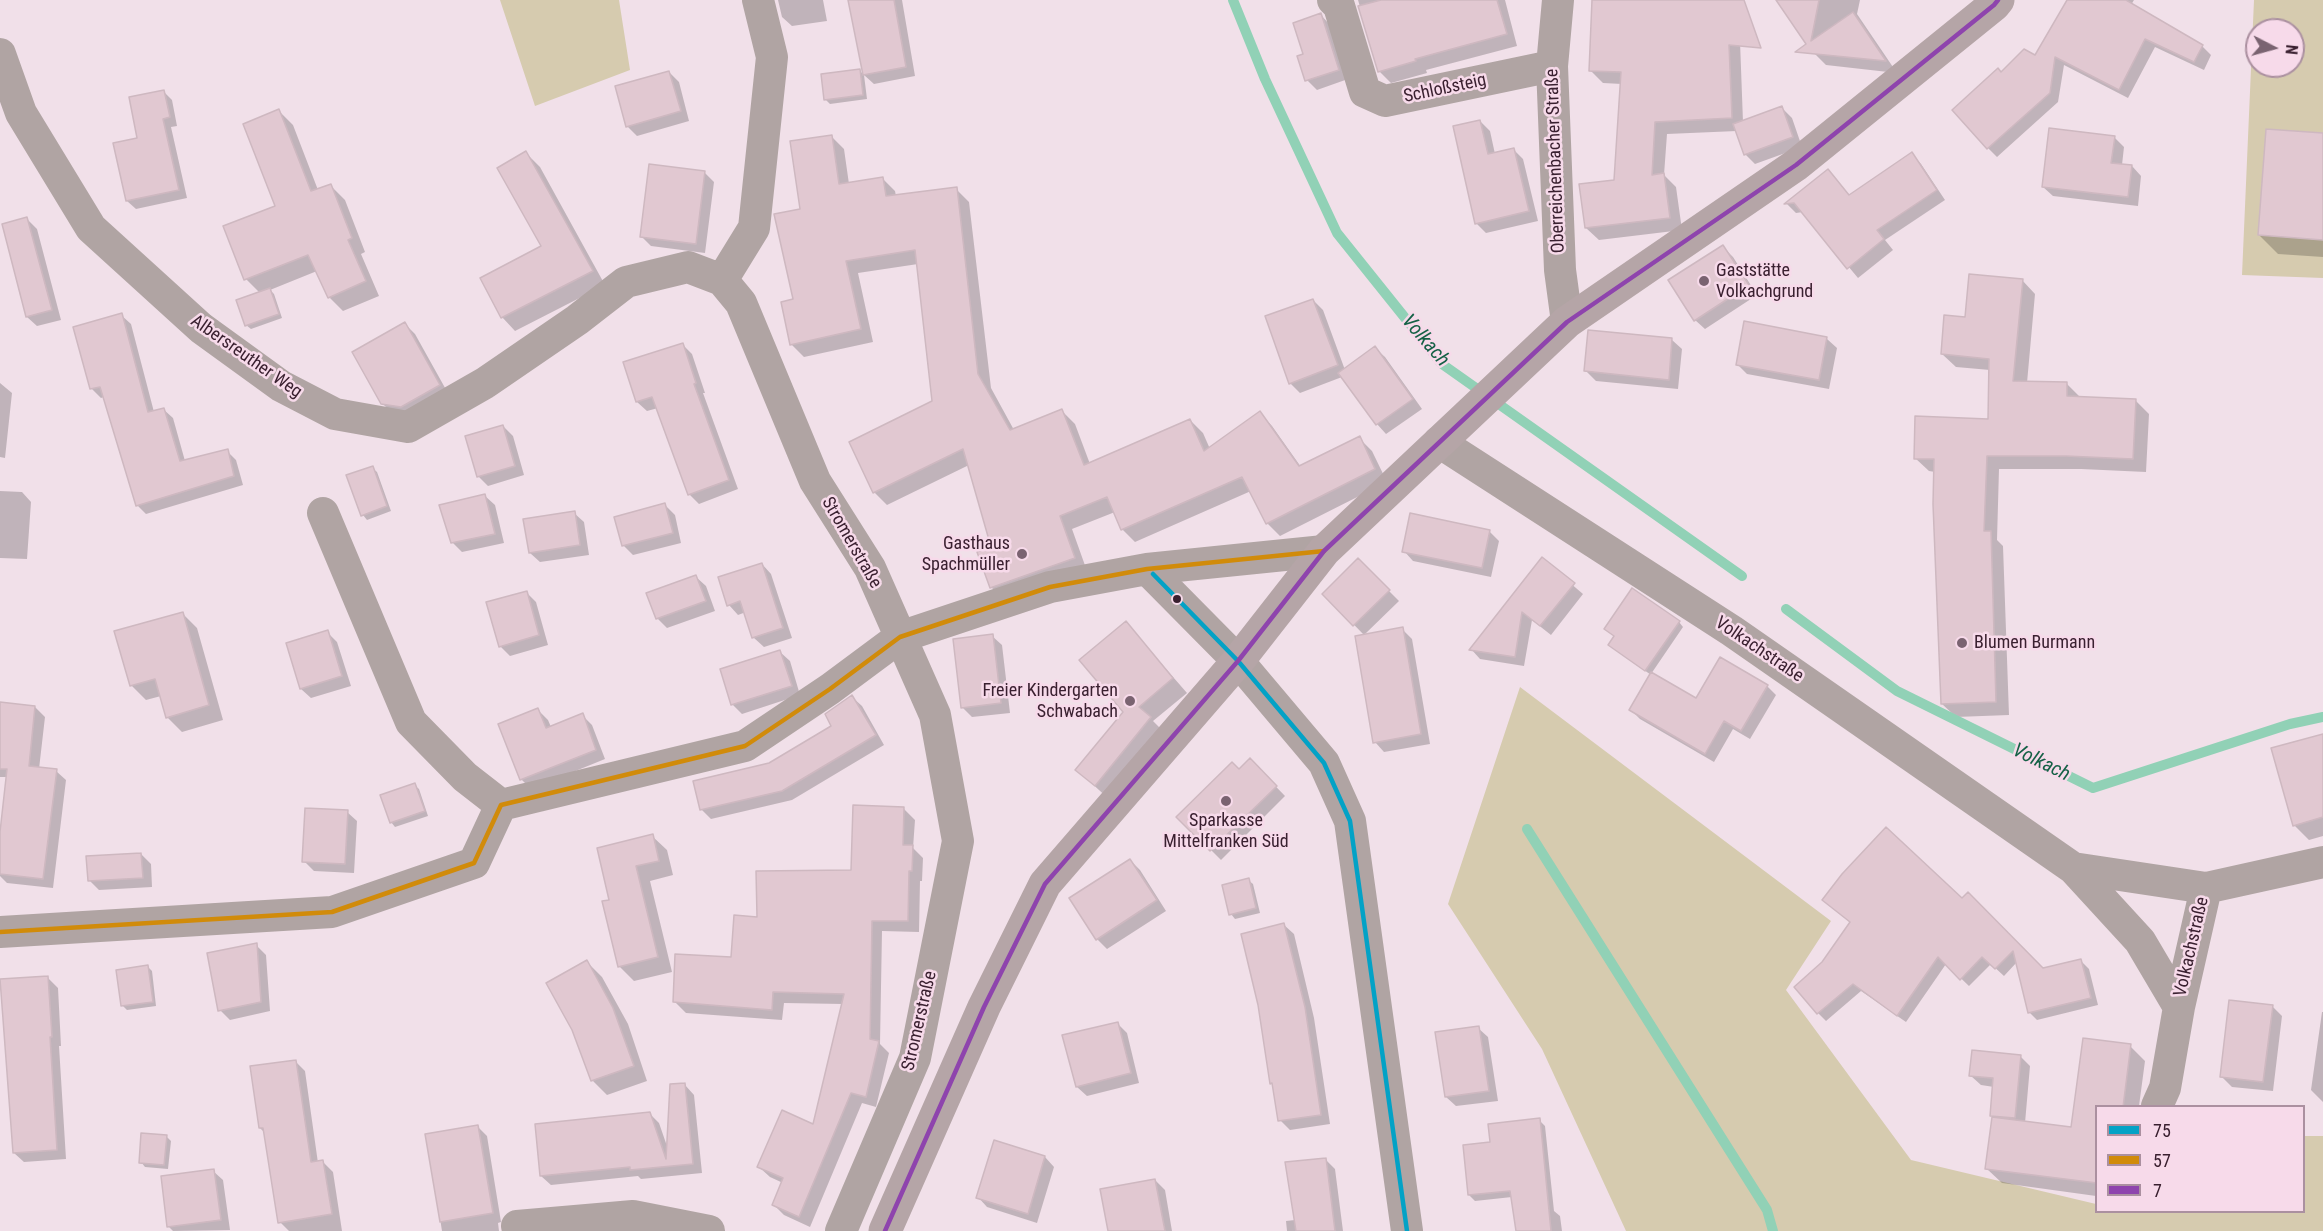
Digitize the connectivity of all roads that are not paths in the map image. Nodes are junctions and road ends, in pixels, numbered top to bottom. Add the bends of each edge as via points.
1 (758, 0) edge
2 (1333, 0) edge
3 (1558, 0) edge
4 (1998, 0) edge
5 (0, 54) edge
6 (1552, 66) junction
7 (722, 280) junction
8 (1567, 322) junction
9 (1447, 435) junction
10 (323, 513) dead end
11 (1324, 551) junction
12 (1147, 569) junction
13 (900, 637) junction
14 (1238, 661) junction
15 (501, 805) junction
16 (2323, 862) edge
17 (2073, 868) junction
18 (2206, 888) junction
19 (0, 932) edge
20 (2179, 1007) junction
21 (2158, 1105) edge
22 (517, 1226) dead end
23 (709, 1231) edge
24 (841, 1231) edge
25 (885, 1231) edge
26 (1407, 1231) edge

1 - 7 street via 772,57 754,228
2 - 6 street, Schloßsteig via 1339,6 1365,92 1385,101
3 - 6 street, Oberreichenbacher Straße
4 - 8 main road via 1797,165
5 - 7 street, Albersreuther Weg via 21,113 91,228 201,328 281,386 335,414 408,428 486,383 626,282 688,267
6 - 8 street, Oberreichenbacher Straße via 1560,270
7 - 13 street, Stromerstraße via 741,303 815,481 870,568
8 - 9 main road
9 - 11 main road
9 - 17 street, Volkachstraße
10 - 15 street via 411,722 465,777
11 - 12 street
11 - 14 main road
12 - 13 street via 1050,587
12 - 14 street
13 - 15 street via 745,746
13 - 24 street, Stromerstraße via 935,715 958,841 915,1058
14 - 25 main road via 1045,884 984,1008
14 - 26 street via 1324,763 1350,821
15 - 19 street via 474,863 332,912
16 - 18 street, Volkachstraße
17 - 18 street, Volkachstraße
17 - 20 street, Volkachstraße via 2140,941
18 - 20 street, Volkachstraße
20 - 21 street, Volkachstraße via 2165,1088
22 - 23 street via 633,1216

